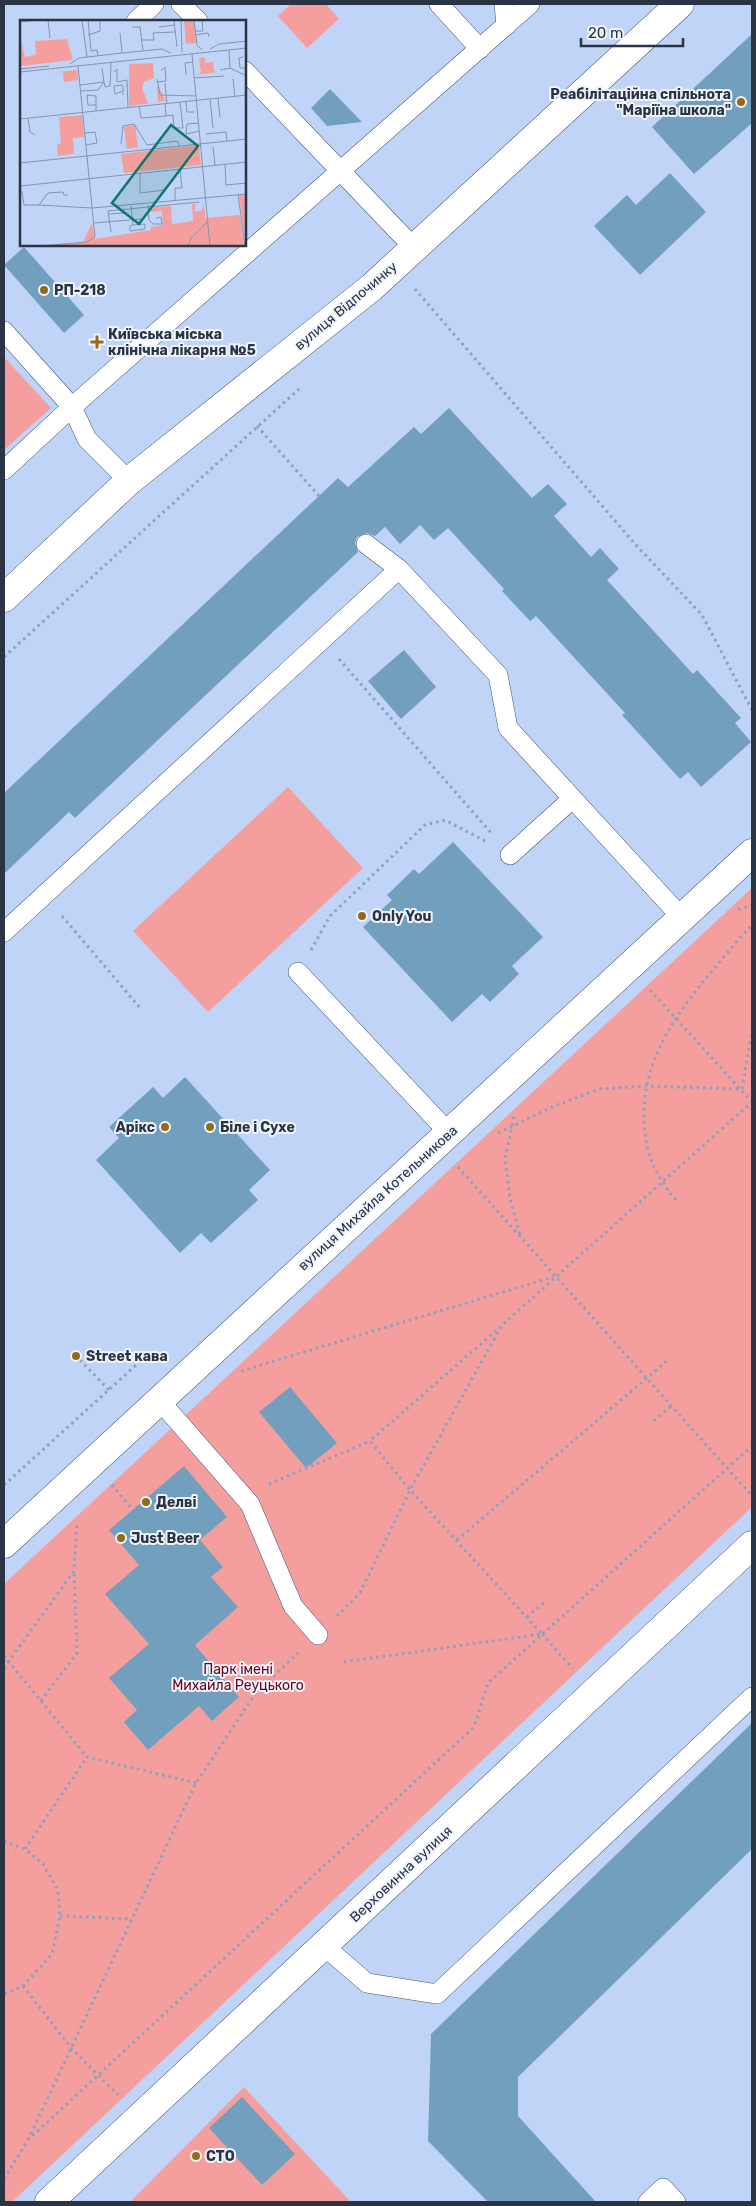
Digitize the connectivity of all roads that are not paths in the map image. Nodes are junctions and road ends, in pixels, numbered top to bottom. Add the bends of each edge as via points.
1 (154, 4) edge
2 (181, 4) edge
3 (439, 4) edge
4 (504, 4) edge
5 (530, 4) edge
6 (680, 4) edge
7 (137, 20) edge
8 (197, 20) edge
9 (506, 26) junction
10 (480, 50) junction
11 (246, 72) edge
12 (340, 171) junction
13 (414, 248) junction
14 (4, 330) edge
15 (72, 407) junction
16 (4, 470) edge
17 (129, 481) junction
18 (366, 544) dead end
19 (399, 569) junction
20 (4, 598) edge
21 (572, 799) junction
22 (752, 853) edge
23 (510, 854) road end
24 (682, 919) junction
25 (4, 932) edge
26 (298, 972) road end
27 (449, 1133) junction
28 (160, 1401) junction
29 (5, 1540) edge
30 (752, 1545) edge
31 (318, 1635) road end
32 (752, 1697) edge
33 (324, 1946) junction
34 (49, 2202) edge
35 (648, 2202) edge
36 (676, 2202) edge

1 - 7 lane
2 - 8 lane
3 - 10 lane
4 - 9 lane
5 - 9 lane
6 - 13 street, вулиця Відпочинку
9 - 10 lane
10 - 12 lane
11 - 12 lane
12 - 13 lane
12 - 15 lane
13 - 17 street, вулиця Відпочинку via 372,287
14 - 15 lane
15 - 16 lane
15 - 17 lane via 87,439
17 - 20 street, вулиця Відпочинку
18 - 19 lane
19 - 21 lane via 498,675 508,728
19 - 25 lane
21 - 23 lane
21 - 24 lane
22 - 24 street, вулиця Михайла Котельникова
24 - 27 street, вулиця Михайла Котельникова
26 - 27 lane
27 - 28 street, вулиця Михайла Котельникова
28 - 29 street, вулиця Михайла Котельникова
28 - 31 lane via 250,1504 293,1606
30 - 33 street, Верховинна вулиця
32 - 33 lane via 437,1994 367,1983
33 - 34 street, Верховинна вулиця
35 - 36 lane via 663,2188

